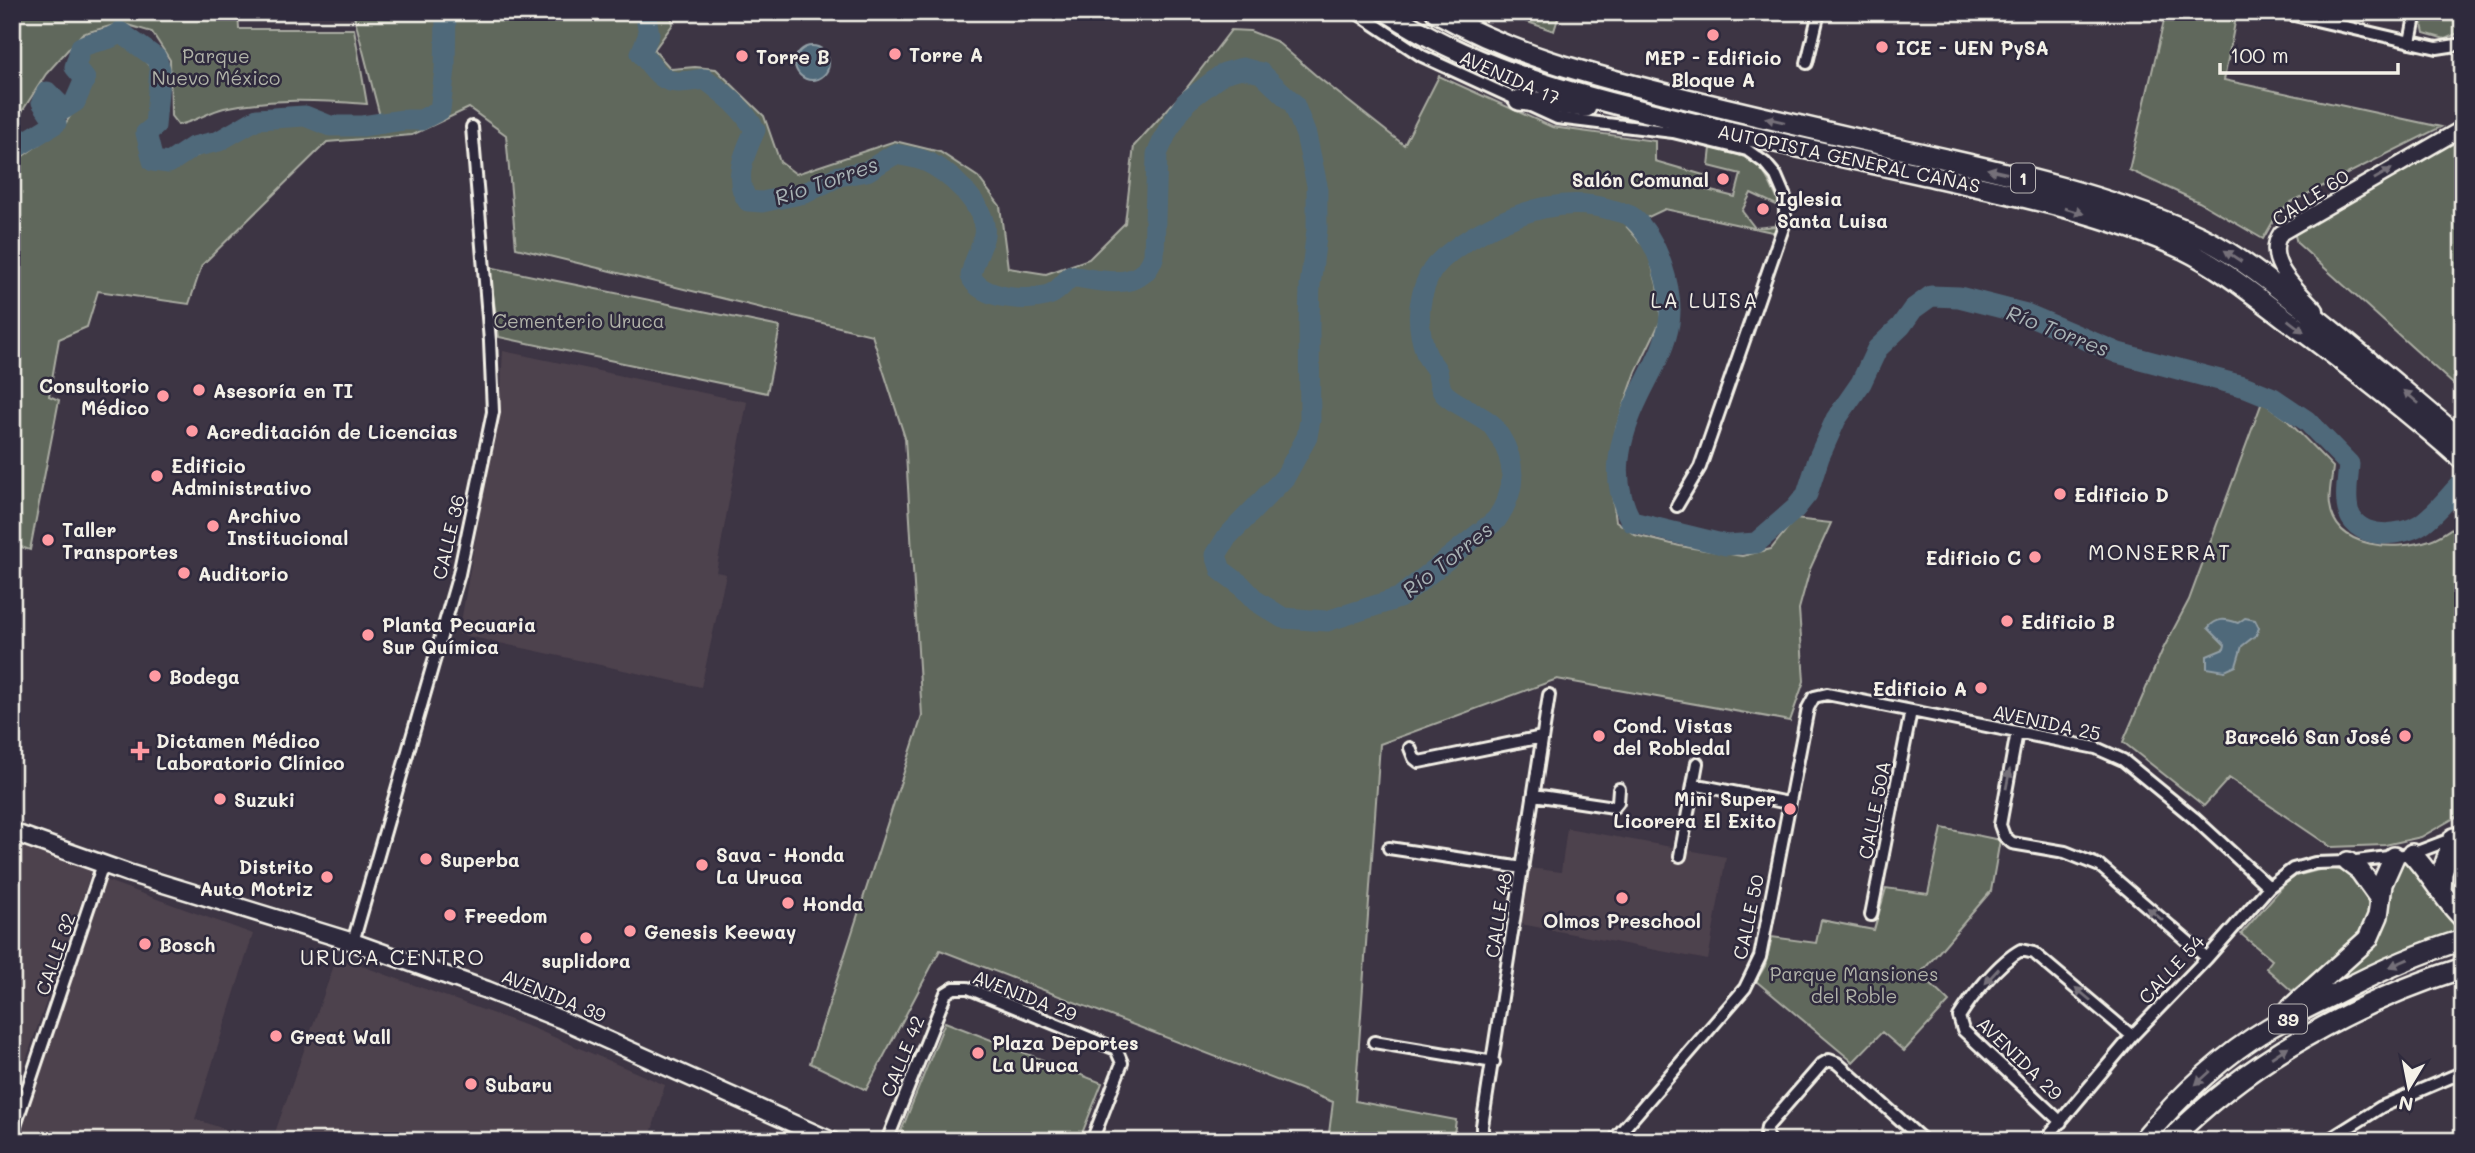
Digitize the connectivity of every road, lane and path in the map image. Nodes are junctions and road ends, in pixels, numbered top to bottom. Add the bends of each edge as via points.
1 (1356, 12) edge
2 (1388, 12) edge
3 (1436, 12) edge
4 (1819, 12) edge
5 (2281, 12) edge
6 (2416, 12) edge
7 (2410, 42) junction
8 (2459, 46) edge
9 (1807, 63) dead end
10 (1519, 100) junction
11 (1650, 113) junction
12 (472, 127) dead end
13 (2463, 128) edge
14 (2335, 333) junction
15 (2461, 453) edge
16 (1677, 506) dead end
17 (1549, 695) dead end
18 (1814, 697) joint
19 (1911, 711) junction
20 (2017, 732) junction
21 (1542, 737) junction
22 (1410, 748) dead end
23 (1697, 764) dead end
24 (1693, 783) junction
25 (1619, 789) dead end
26 (1534, 794) junction
27 (1788, 803) junction
28 (12, 832) edge
29 (2458, 834) edge
30 (1389, 848) dead end
31 (2403, 855) junction
32 (1680, 856) dead end
33 (2348, 862) junction
34 (103, 864) junction
35 (1523, 868) junction
36 (2269, 887) junction
37 (2441, 892) junction
38 (2380, 899) junction
39 (1871, 915) dead end
40 (2463, 918) edge
41 (2463, 940) edge
42 (353, 942) junction
43 (2207, 958) junction
44 (2463, 968) edge
45 (954, 988) joint
46 (2268, 1029) junction
47 (2132, 1036) junction
48 (1374, 1042) dead end
49 (1494, 1062) junction
50 (2463, 1072) edge
51 (2171, 1107) junction
52 (2061, 1122) junction
53 (12, 1135) edge
54 (1767, 1137) edge
55 (821, 1139) edge
56 (887, 1141) edge
57 (1092, 1141) edge
58 (1482, 1141) edge
59 (1613, 1141) edge
60 (1924, 1141) edge
61 (2044, 1141) edge
62 (2134, 1141) edge
63 (2142, 1141) edge
64 (2169, 1141) edge
65 (2327, 1141) edge

1 - 10 street, AVENIDA 17 via 1422,56
2 - 11 highway, AUTOPISTA GENERAL CAÑAS / 1 via 1423,36 1510,74
14 -> 3 highway, AUTOPISTA GENERAL CAÑAS / 1 via 2221,248 2121,206 2008,173 1569,69 1518,52
4 - 9 street
5 - 7 street
6 - 7 street
7 - 8 street via 2437,48
10 - 11 highway
10 - 16 street, AVENIDA 17 via 1557,118 1672,132 1747,150 1776,176 1785,197 1785,222 1700,467
11 -> 15 highway, AUTOPISTA GENERAL CAÑAS / 1 via 2008,193 2117,224 2182,249 2216,267
12 - 42 street, CALLE 36 via 493,412 459,574
14 -> 13 street, CALLE 60 via 2278,263 2277,239 2290,227
15 -> 14 highway, AUTOPISTA GENERAL CAÑAS / 1
17 - 21 street, CALLE 48
18 - 19 street, AVENIDA 25 via 1827,694
18 - 27 street, CALLE 50
19 - 20 street, AVENIDA 25
19 - 39 street, CALLE 50A
20 - 36 street, AVENIDA 25 via 2096,748 2123,760
43 -> 20 street via 2100,866 2065,852 2012,843 2004,836 2000,825
21 - 22 street via 1419,762
21 - 26 street, CALLE 48
23 - 24 street
24 - 27 street
24 - 32 street
25 - 26 street via 1614,807
26 - 35 street, CALLE 48
27 - 59 street, CALLE 50 via 1754,973
28 - 34 main road, AVENIDA 39
29 - 31 street, CALLE 54
29 - 37 highway via 2444,864
30 - 35 street
31 - 33 street, CALLE 54
31 - 37 highway
31 - 38 highway via 2387,870
33 - 36 street, CALLE 54 via 2293,869
33 - 38 highway
34 - 42 main road, AVENIDA 39
34 - 53 street, CALLE 32
35 - 49 street, CALLE 48
36 - 43 street, CALLE 54
37 - 40 highway
38 - 46 highway via 2368,939
41 -> 46 highway, 39 via 2375,974
42 - 55 main road, AVENIDA 39 via 560,1019
43 - 47 street, CALLE 54
64 -> 44 highway, 39 via 2284,1048 2389,996
45 - 56 street, CALLE 42 via 946,993
45 - 57 street, AVENIDA 29 via 968,988 1116,1049 1122,1063
46 -> 51 highway, 39 via 2220,1063
47 - 52 street, CALLE 54
47 -> 52 street, AVENIDA 29 via 2034,953 2021,950 2010,956 1966,1006 1959,1017 1963,1030
48 - 49 street
49 - 58 street, CALLE 48
50 - 65 street via 2381,1107
51 - 62 highway
51 - 63 highway, 39
52 - 61 street, CALLE 54
54 - 60 street via 1767,1127 1829,1060

